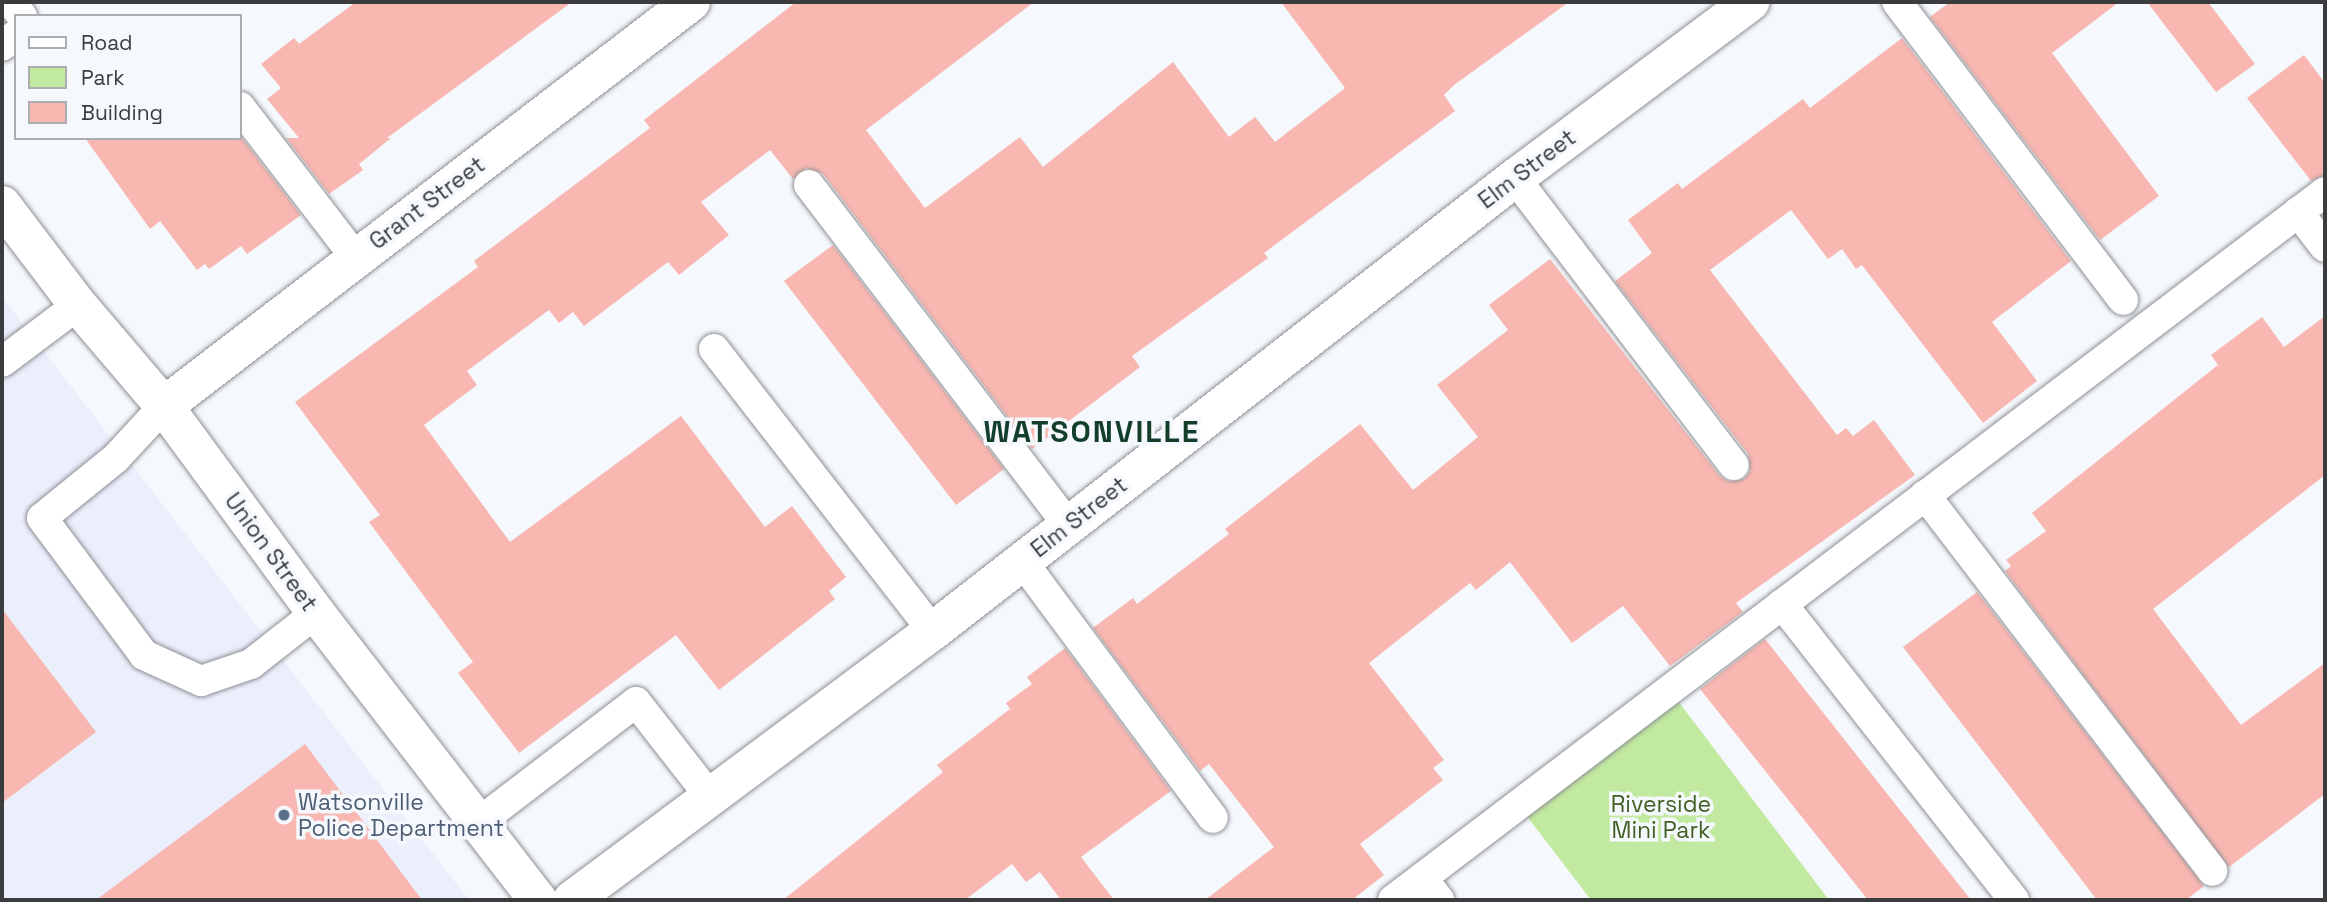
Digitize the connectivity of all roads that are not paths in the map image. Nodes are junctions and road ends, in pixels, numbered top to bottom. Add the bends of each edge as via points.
1 (691, 2) edge
2 (1750, 2) edge
3 (1897, 2) edge
4 (242, 110) edge
5 (1515, 178) junction
6 (809, 185) dead end
7 (2325, 192) edge
8 (2, 205) edge
9 (2298, 212) junction
10 (2325, 247) edge
11 (356, 258) junction
12 (2123, 300) dead end
13 (78, 305) junction
14 (714, 349) dead end
15 (2, 362) edge
16 (164, 406) junction
17 (1734, 466) dead end
18 (1925, 495) junction
19 (1068, 525) junction
20 (1023, 561) junction
21 (1783, 604) junction
22 (316, 612) junction
23 (933, 631) junction
24 (710, 798) junction
25 (1213, 818) dead end
26 (478, 823) junction
27 (2212, 871) dead end
28 (1431, 889) edge
29 (538, 900) edge
30 (572, 900) edge
31 (1394, 900) edge
32 (2014, 900) edge

1 - 11 street, Grant Street
2 - 5 street, Elm Street
3 - 12 lane
4 - 11 lane
5 - 17 lane
5 - 19 street, Elm Street
6 - 19 lane
7 - 9 lane
8 - 13 street, Union Street
9 - 10 lane
9 - 18 lane
11 - 16 street, Grant Street
13 - 15 lane
13 - 16 street, Union Street
14 - 23 lane
16 - 22 street, Union Street
16 - 22 lane via 116,458 42,518 145,655 201,681 251,664
18 - 21 lane
18 - 27 lane
19 - 20 street, Elm Street
20 - 23 street, Elm Street
20 - 25 lane
21 - 28 lane
21 - 32 lane
22 - 26 street, Union Street
23 - 24 street, Elm Street
24 - 26 lane via 636,702
24 - 30 street, Elm Street
26 - 29 street, Union Street
28 - 31 lane

